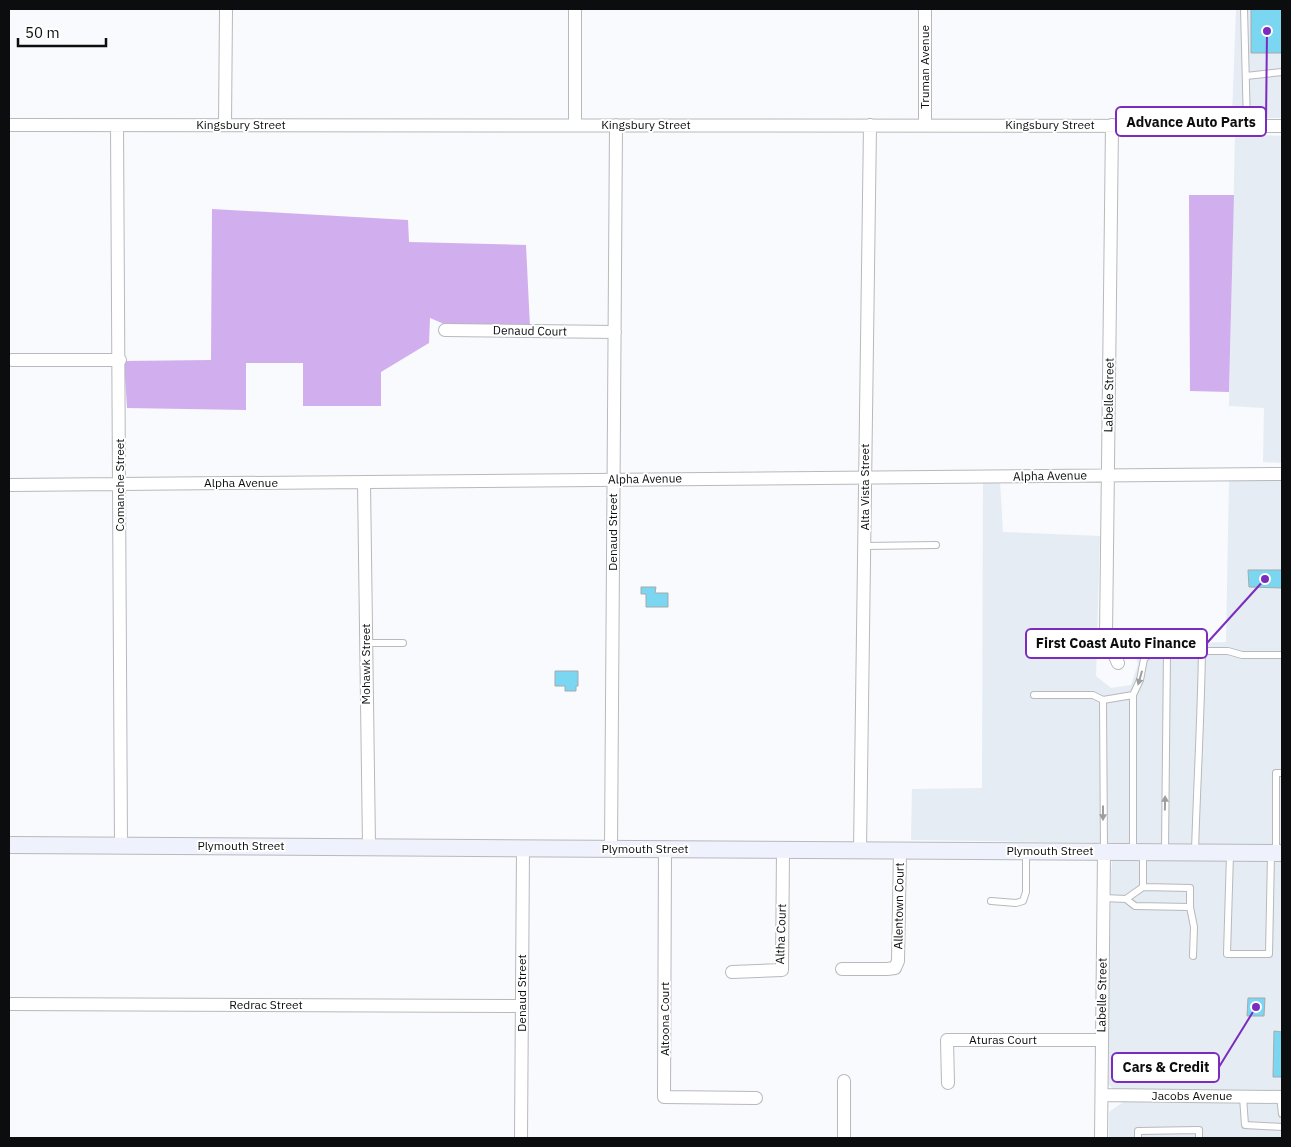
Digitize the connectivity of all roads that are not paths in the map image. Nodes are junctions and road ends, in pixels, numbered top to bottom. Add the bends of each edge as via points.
1 (226, 9) edge
2 (575, 9) edge
3 (925, 9) edge
4 (1244, 9) edge
5 (1282, 72) edge
6 (1246, 76) junction
7 (225, 124) junction
8 (9, 125) edge
9 (117, 125) junction
10 (575, 125) junction
11 (616, 125) junction
12 (870, 125) junction
13 (925, 125) junction
14 (1112, 125) junction
15 (1247, 125) junction
16 (1282, 126) edge
17 (445, 330) dead end
18 (615, 332) junction
19 (12, 360) dead end
20 (120, 360) junction
21 (1282, 474) edge
22 (1109, 475) junction
23 (866, 478) junction
24 (614, 480) junction
25 (364, 483) junction
26 (120, 484) junction
27 (9, 485) edge
28 (936, 545) dead end
29 (865, 546) junction
30 (366, 643) junction
31 (403, 643) dead end
32 (1202, 650) junction
33 (1168, 651) junction
34 (1282, 655) edge
35 (1118, 663) dead end
36 (1034, 695) dead end
37 (1133, 695) junction
38 (1103, 700) junction
39 (1282, 773) edge
40 (9, 845) edge
41 (121, 845) junction
42 (369, 846) junction
43 (523, 848) junction
44 (611, 849) junction
45 (665, 849) junction
46 (783, 850) junction
47 (860, 850) junction
48 (900, 850) junction
49 (1026, 851) junction
50 (1104, 851) junction
51 (1138, 852) junction
52 (1165, 852) junction
53 (1196, 852) junction
54 (1230, 853) junction
55 (1277, 853) edge
56 (1143, 887) junction
57 (1104, 898) junction
58 (1126, 898) junction
59 (991, 901) dead end
60 (1190, 907) junction
61 (1193, 956) dead end
62 (842, 969) dead end
63 (732, 972) dead end
64 (9, 1004) edge
65 (522, 1006) junction
66 (1102, 1040) junction
67 (844, 1081) dead end
68 (948, 1083) dead end
69 (1102, 1095) junction
70 (1243, 1096) junction
71 (1281, 1097) edge
72 (756, 1098) dead end
73 (1282, 1114) edge
74 (1282, 1127) edge
75 (521, 1138) edge
76 (844, 1138) edge
77 (1101, 1138) edge
78 (1138, 1138) edge
79 (1199, 1138) edge

1 - 7 street
2 - 10 street
3 - 13 street, Truman Avenue
4 - 6 lane
5 - 6 lane
6 - 15 lane
7 - 9 street, Kingsbury Street
7 - 10 street, Kingsbury Street
8 - 9 street, Kingsbury Street
9 - 20 street, Comanche Street
10 - 11 street, Kingsbury Street
11 - 12 street, Kingsbury Street
11 - 18 street, Denaud Street
12 - 13 street, Kingsbury Street
12 - 23 street, Alta Vista Street
13 - 14 street, Kingsbury Street
14 - 15 street, Kingsbury Street
14 - 22 street, Labelle Street
15 - 16 street, Kingsbury Street
17 - 18 street, Denaud Court
18 - 24 street, Denaud Street
19 - 20 street
20 - 26 street, Comanche Street
21 - 22 street, Alpha Avenue
22 - 23 street, Alpha Avenue
22 - 35 street, Labelle Street via 1106,636
23 - 24 street, Alpha Avenue
23 - 29 street, Alta Vista Street
24 - 25 street, Alpha Avenue
24 - 44 street, Denaud Street
25 - 26 street, Alpha Avenue
25 - 30 street, Mohawk Street
26 - 27 street, Alpha Avenue
26 - 41 street, Comanche Street
28 - 29 lane
29 - 47 street, Alta Vista Street
30 - 31 lane
30 - 42 street, Mohawk Street
32 - 33 lane
32 - 34 lane
32 - 53 lane
33 -> 37 lane via 1152,652 1144,660
52 -> 33 lane
36 - 38 lane via 1093,695
37 - 38 lane
37 - 51 lane
38 -> 50 lane
39 - 55 lane via 1276,773
40 - 41 street, Plymouth Street
41 - 42 street, Plymouth Street
42 - 43 street, Plymouth Street
43 - 44 street, Plymouth Street
43 - 65 street, Denaud Street
44 - 45 street, Plymouth Street
45 - 46 street, Plymouth Street
45 - 72 street, Altoona Court via 664,1097
46 - 47 street, Plymouth Street
46 - 63 street, Altha Court via 782,970
47 - 48 street, Plymouth Street
48 - 49 street, Plymouth Street
48 - 62 street, Allentown Court via 898,961 895,968
49 - 50 street, Plymouth Street
49 - 59 lane via 1023,901
50 - 51 street, Plymouth Street
50 - 57 street, Labelle Street
51 - 52 street, Plymouth Street
51 - 56 lane
52 - 53 street, Plymouth Street
53 - 54 street, Plymouth Street
54 - 55 street, Plymouth Street
54 - 55 lane via 1227,954 1270,954
56 - 58 lane
56 - 60 lane via 1190,888
57 - 58 lane
57 - 66 street, Labelle Street
58 - 60 lane via 1135,906
60 - 61 lane via 1194,927
64 - 65 street, Redrac Street
65 - 75 street, Denaud Street
66 - 68 street, Aturas Court via 947,1040
66 - 69 street, Labelle Street
67 - 76 street
69 - 70 street, Jacobs Avenue
69 - 77 street, Labelle Street
70 - 71 street, Jacobs Avenue
70 - 74 lane via 1246,1126
71 - 73 lane
78 - 79 lane via 1138,1131 1199,1130

